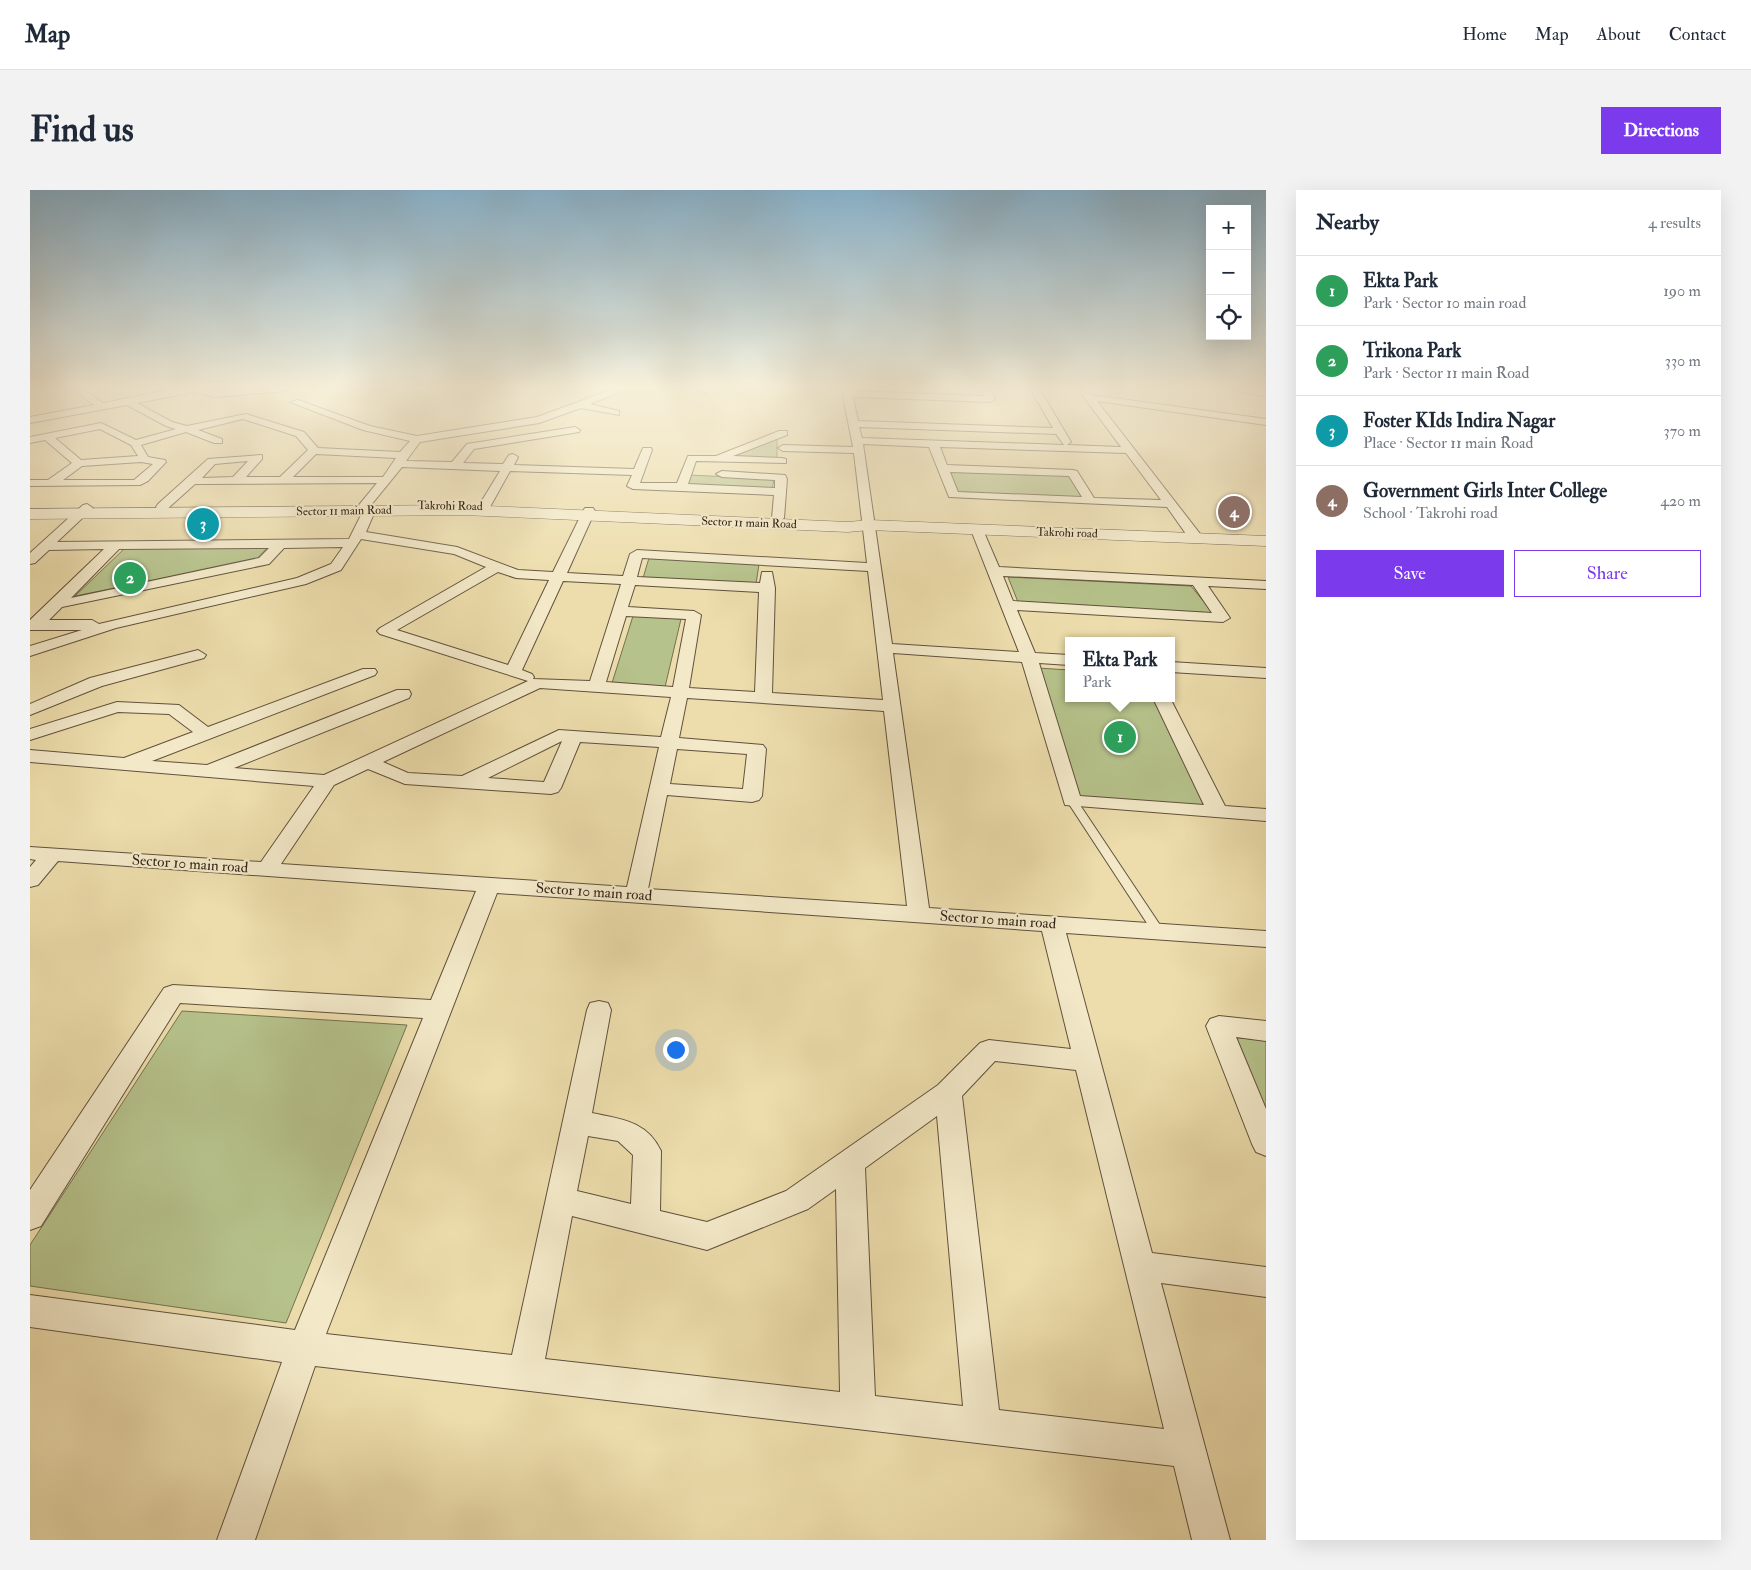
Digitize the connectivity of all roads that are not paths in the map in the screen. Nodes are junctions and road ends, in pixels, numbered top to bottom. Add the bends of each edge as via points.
1 (65, 451) edge
2 (140, 451) edge
3 (313, 451) joint
4 (408, 451) edge
5 (467, 451) edge
6 (516, 451) edge
7 (647, 451) edge
8 (735, 451) edge
9 (783, 451) edge
10 (859, 451) edge
11 (936, 451) edge
12 (1130, 451) edge
13 (593, 458) dead end
14 (141, 459) junction
15 (718, 459) junction
16 (401, 460) junction
17 (782, 461) junction
18 (80, 463) junction
19 (455, 466) junction
20 (506, 468) junction
21 (942, 468) junction
22 (585, 470) junction
23 (639, 472) junction
24 (696, 473) junction
25 (781, 477) junction
26 (192, 480) junction
27 (237, 480) junction
28 (284, 480) junction
29 (386, 480) junction
30 (52, 482) junction
31 (30, 483) edge
32 (578, 483) dead end
33 (681, 487) junction
34 (780, 492) junction
35 (1090, 501) junction
36 (1170, 504) junction
37 (162, 507) junction
38 (484, 507) junction
39 (30, 508) edge
40 (367, 508) junction
41 (84, 510) junction
42 (588, 513) junction
43 (30, 514) edge
44 (778, 518) junction
45 (868, 525) junction
46 (977, 530) junction
47 (1196, 538) junction
48 (355, 539) junction
49 (1266, 541) edge
50 (280, 544) junction
51 (45, 546) junction
52 (115, 546) junction
53 (30, 560) edge
54 (767, 561) junction
55 (874, 566) junction
56 (497, 567) junction
57 (994, 571) junction
58 (558, 578) junction
59 (629, 581) junction
60 (1198, 582) junction
61 (1266, 585) edge
62 (768, 588) junction
63 (58, 603) junction
64 (1008, 605) junction
65 (620, 611) junction
66 (33, 625) edge
67 (112, 625) junction
68 (884, 648) junction
69 (30, 651) edge
70 (198, 655) dead end
71 (1029, 657) junction
72 (1065, 660) edge
73 (1175, 667) edge
74 (369, 672) dead end
75 (513, 672) junction
76 (1266, 673) edge
77 (538, 683) junction
78 (597, 686) junction
79 (680, 692) junction
80 (403, 694) dead end
81 (763, 697) junction
82 (1164, 702) edge
83 (892, 706) junction
84 (30, 710) edge
85 (206, 734) junction
86 (30, 735) edge
87 (574, 736) junction
88 (669, 743) junction
89 (30, 756) edge
90 (367, 762) junction
91 (126, 764) junction
92 (210, 771) junction
93 (328, 781) junction
94 (465, 782) junction
95 (659, 789) junction
96 (1072, 801) junction
97 (1218, 812) junction
98 (1266, 815) edge
99 (30, 853) edge
100 (53, 854) junction
101 (267, 869) junction
102 (30, 880) edge
103 (489, 884) junction
104 (636, 895) junction
105 (919, 914) junction
106 (1052, 924) junction
107 (1158, 931) junction
108 (1266, 939) edge
109 (439, 1010) junction
110 (599, 1010) dead end
111 (1266, 1030) edge
112 (1088, 1061) junction
113 (948, 1093) junction
114 (576, 1122) junction
115 (1266, 1144) edge
116 (850, 1164) junction
117 (561, 1200) junction
118 (30, 1216) edge
119 (645, 1221) junction
120 (1141, 1266) junction
121 (1266, 1282) edge
122 (30, 1311) edge
123 (304, 1348) junction
124 (525, 1373) junction
125 (858, 1412) junction
126 (982, 1426) junction
127 (1189, 1450) junction
128 (236, 1540) edge
129 (1211, 1540) edge

1 - 18 street
2 - 14 street
3 - 16 street
3 - 28 street
4 - 16 street
5 - 19 street
6 - 20 street
7 - 23 street
8 - 15 street
9 - 17 street
10 - 45 street
11 - 21 street
12 - 36 street
13 - 22 street
14 - 18 street
14 - 30 street via 161,462 136,483
15 - 17 street
15 - 24 street via 692,458
16 - 19 street
16 - 29 street
17 - 25 street
18 - 30 street
19 - 20 street
20 - 22 street
20 - 38 street
21 - 35 street via 1072,473
21 - 35 street via 953,495
22 - 23 street
22 - 32 street
23 - 33 street via 628,486
24 - 25 street
24 - 33 street
25 - 34 street
26 - 27 street
26 - 27 street via 212,462 258,457
26 - 37 street
27 - 28 street
28 - 29 street
29 - 40 street
30 - 31 street
33 - 34 street
34 - 44 street
35 - 36 street
36 - 47 street
37 - 40 street, Takrohi Road
37 - 41 street, Takrohi Road
38 - 40 street, Takrohi Road
38 - 42 street, Takrohi Road
39 - 41 street, Takrohi Road
40 - 41 street, Sector 11 main Road
40 - 42 street, Sector 11 main Road
40 - 48 street
41 - 43 street, Sector 11 main Road
41 - 51 street
42 - 44 street, Takrohi Road
42 - 45 street, Sector 11 main Road via 848,527
42 - 58 street
44 - 45 street, Takrohi Road
45 - 46 street, Takrohi road
45 - 55 street
46 - 47 street, Takrohi road
46 - 57 street
47 - 49 street, Takrohi road
48 - 50 street
48 - 56 street via 457,551
48 - 67 street via 336,567 301,581
50 - 52 street
50 - 63 street via 264,561
51 - 52 street
51 - 53 street
52 - 63 street
54 - 55 street
54 - 59 street via 637,554
54 - 62 street
55 - 68 street
56 - 58 street via 516,574
56 - 75 street via 385,631
57 - 60 street
57 - 64 street
58 - 59 street
58 - 75 street
59 - 62 street
59 - 65 street
60 - 61 street
60 - 64 street via 1223,618
62 - 81 street
63 - 66 street
64 - 71 street
65 - 78 street
65 - 79 street via 694,615
66 - 67 street
67 - 69 street
68 - 71 street
68 - 83 street
70 - 84 street via 96,682
71 - 72 street
71 - 96 street
73 - 76 street
74 - 85 street
75 - 77 street
77 - 78 street
77 - 90 street
78 - 79 street
79 - 81 street
79 - 88 street
80 - 92 street
81 - 83 street
82 - 97 street
83 - 105 street
85 - 86 street via 173,709 117,707
85 - 91 street
87 - 88 street
87 - 94 street via 559,735
87 - 94 street via 551,788
88 - 95 street
88 - 95 street via 757,749 752,796
89 - 91 street
90 - 93 street
90 - 94 street via 405,778
91 - 92 street
92 - 93 street
93 - 101 street
95 - 104 street
96 - 97 street
96 - 107 lane
97 - 98 street
99 - 100 street, Sector 10 main road
100 - 101 street, Sector 10 main road
100 - 102 street
101 - 103 street, Sector 10 main road
103 - 104 street, Sector 10 main road
103 - 109 street
104 - 105 street, Sector 10 main road
105 - 106 street, Sector 10 main road
106 - 107 street, Sector 10 main road
106 - 112 street
107 - 108 street, Sector 10 main road
109 - 118 street via 173,994
109 - 123 street
110 - 114 street
111 - 115 street via 1219,1026
112 - 113 street via 989,1050
112 - 120 street
113 - 116 street
113 - 126 street
114 - 117 street
114 - 119 street via 626,1131 648,1152
116 - 119 street via 798,1200 707,1236
116 - 125 street
117 - 119 street
117 - 124 street
120 - 121 street
120 - 127 street
122 - 123 street
123 - 124 street
123 - 128 street
124 - 125 street
125 - 126 street
126 - 127 street
127 - 129 street

